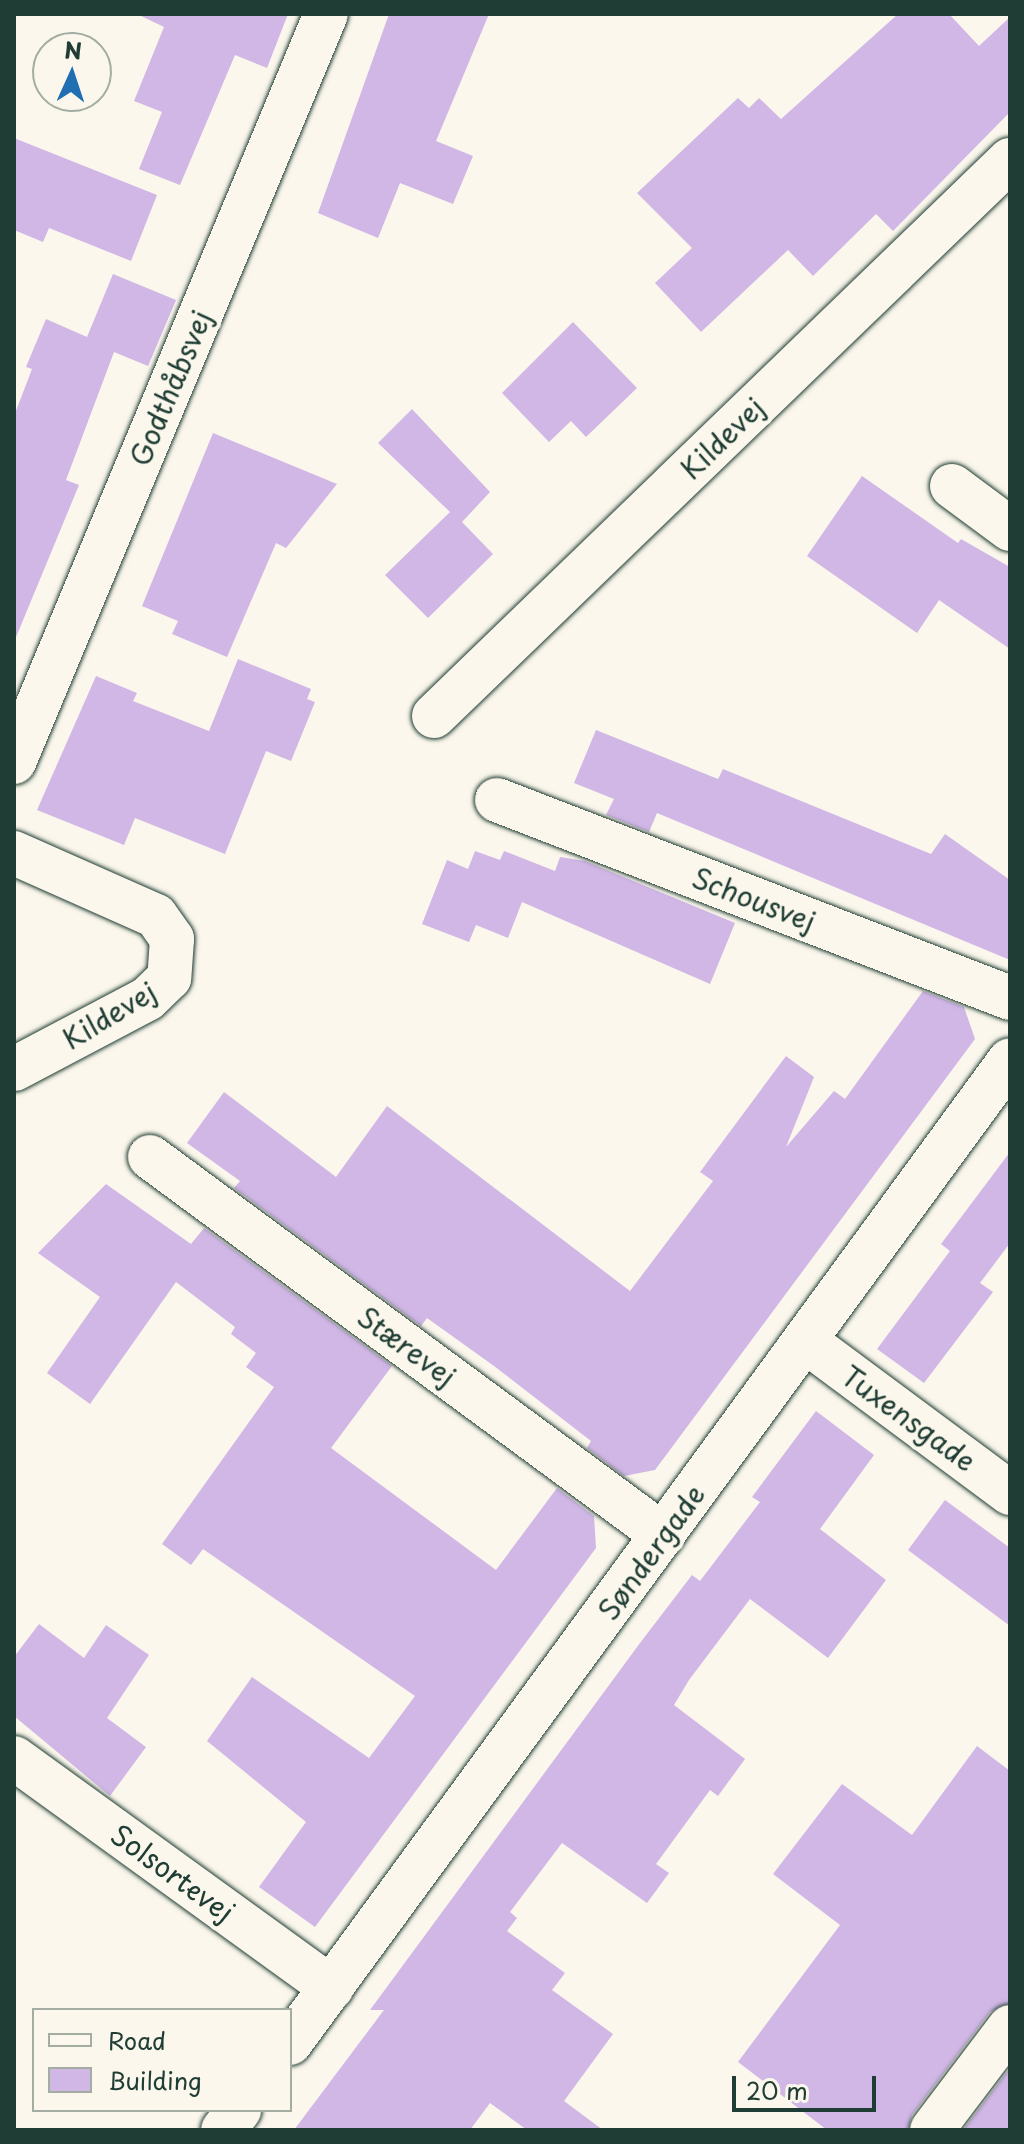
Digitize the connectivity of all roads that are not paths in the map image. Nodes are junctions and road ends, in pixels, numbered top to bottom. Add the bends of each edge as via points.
1 (326, 14) edge
2 (1010, 160) edge
3 (952, 486) dead end
4 (1010, 529) edge
5 (434, 716) dead end
6 (14, 762) edge
7 (497, 800) dead end
8 (14, 853) edge
9 (1010, 998) edge
10 (1010, 1060) edge
11 (14, 1069) edge
12 (150, 1157) dead end
13 (808, 1343) junction
14 (1010, 1493) edge
15 (663, 1535) junction
16 (14, 1758) edge
17 (332, 1988) junction
18 (1010, 2027) edge
19 (292, 2040) edge
20 (237, 2112) edge
21 (223, 2130) edge
22 (932, 2130) edge

1 - 6 street, Godthåbsvej
2 - 5 street, Kildevej
3 - 4 street
7 - 9 street, Schousvej
8 - 11 street, Kildevej via 156,916 172,939 169,978 147,999
10 - 13 street, Søndergade
12 - 15 street, Stærevej
13 - 14 street, Tuxensgade
13 - 15 street, Søndergade
15 - 17 street, Søndergade
16 - 17 street, Solsortevej
17 - 19 street, Søndergade
18 - 22 street
20 - 21 street

